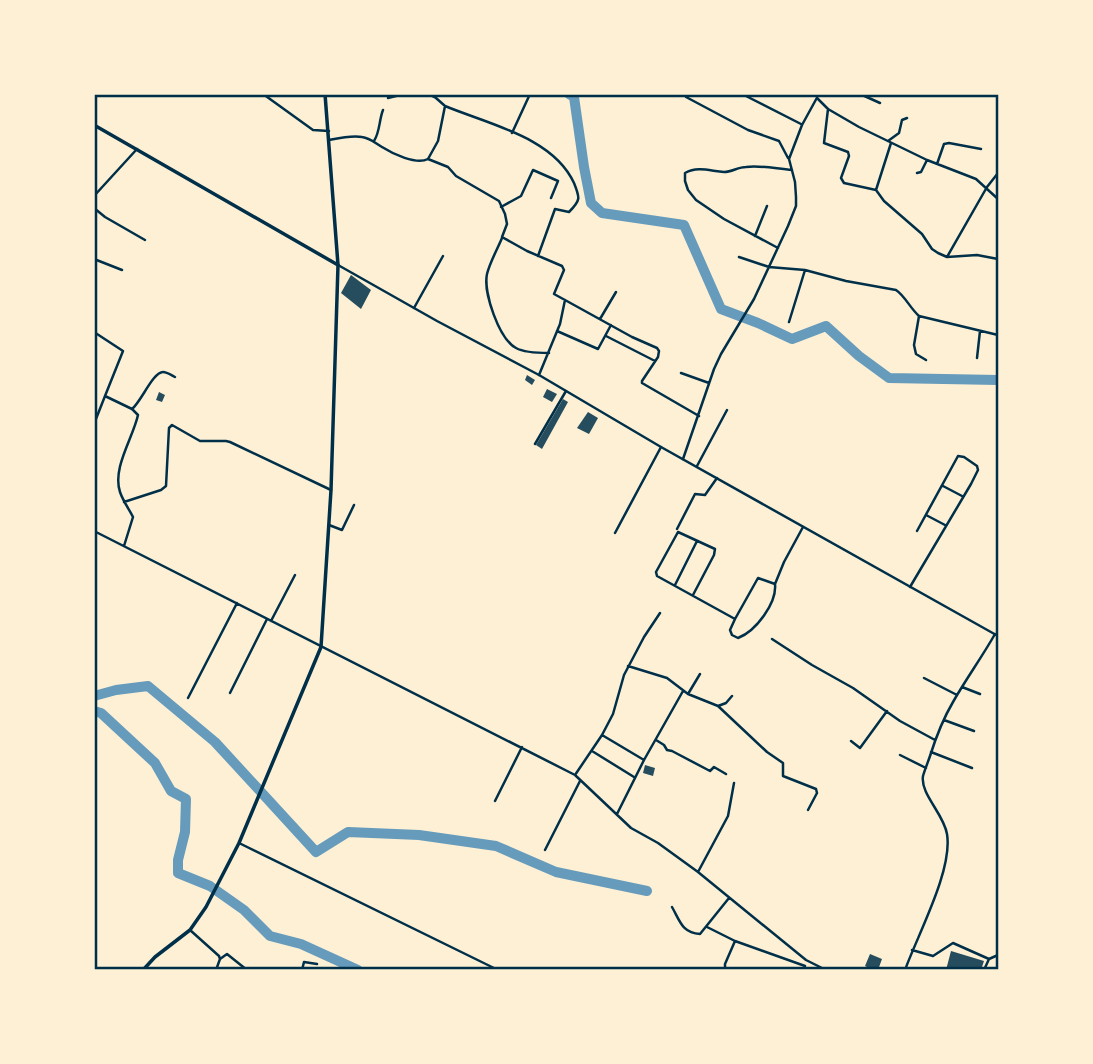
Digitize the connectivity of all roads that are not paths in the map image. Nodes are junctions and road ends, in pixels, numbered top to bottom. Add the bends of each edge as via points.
1 (263, 94) edge
2 (325, 94) edge
3 (404, 94) edge
4 (428, 94) edge
5 (530, 94) edge
6 (742, 94) edge
7 (860, 94) edge
8 (818, 96) edge
9 (686, 97) dead end
10 (388, 98) dead end
11 (880, 103) dead end
12 (445, 106) junction
13 (828, 108) junction
14 (383, 110) dead end
15 (906, 118) dead end
16 (94, 125) edge
17 (802, 125) junction
18 (329, 131) junction
19 (512, 133) junction
20 (329, 140) junction
21 (374, 141) junction
22 (889, 142) junction
23 (137, 149) junction
24 (981, 149) dead end
25 (428, 159) junction
26 (789, 159) junction
27 (927, 160) junction
28 (937, 164) junction
29 (792, 170) junction
30 (917, 173) dead end
31 (999, 173) edge
32 (987, 187) junction
33 (876, 190) junction
34 (94, 196) edge
35 (551, 198) dead end
36 (999, 199) edge
37 (767, 206) dead end
38 (501, 207) junction
39 (94, 208) edge
40 (755, 236) junction
41 (502, 237) junction
42 (145, 240) dead end
43 (778, 248) junction
44 (443, 256) dead end
45 (538, 256) junction
46 (739, 257) dead end
47 (947, 257) junction
48 (94, 259) edge
49 (999, 259) edge
50 (338, 265) junction
51 (769, 267) junction
52 (122, 270) dead end
53 (805, 270) junction
54 (616, 292) dead end
55 (565, 300) junction
56 (414, 308) junction
57 (919, 316) junction
58 (600, 319) junction
59 (789, 322) dead end
60 (611, 325) junction
61 (556, 331) junction
62 (980, 331) junction
63 (94, 332) edge
64 (999, 335) edge
65 (606, 336) junction
66 (548, 353) junction
67 (977, 358) dead end
68 (926, 360) dead end
69 (655, 361) junction
70 (681, 373) dead end
71 (539, 375) junction
72 (175, 377) dead end
73 (709, 383) junction
74 (566, 391) junction
75 (105, 396) junction
76 (132, 409) junction
77 (727, 410) dead end
78 (699, 416) junction
79 (94, 424) edge
80 (535, 444) dead end
81 (662, 447) junction
82 (683, 459) junction
83 (697, 466) junction
84 (718, 478) junction
85 (942, 486) junction
86 (331, 490) junction
87 (962, 496) junction
88 (124, 502) junction
89 (354, 505) dead end
90 (926, 514) junction
91 (329, 525) junction
92 (945, 525) junction
93 (803, 527) junction
94 (677, 529) dead end
95 (94, 531) edge
96 (917, 531) dead end
97 (615, 533) dead end
98 (698, 541) junction
99 (124, 546) junction
100 (295, 575) dead end
101 (775, 584) junction
102 (675, 586) junction
103 (910, 587) junction
104 (693, 595) junction
105 (237, 603) junction
106 (660, 613) dead end
107 (267, 619) junction
108 (735, 619) junction
109 (271, 621) junction
110 (997, 635) edge
111 (772, 639) dead end
112 (321, 647) junction
113 (628, 666) junction
114 (701, 674) dead end
115 (924, 678) dead end
116 (962, 687) junction
117 (683, 691) junction
118 (230, 693) dead end
119 (688, 694) junction
120 (980, 694) dead end
121 (957, 695) junction
122 (732, 696) dead end
123 (188, 698) dead end
124 (718, 706) junction
125 (887, 711) junction
126 (944, 720) junction
127 (974, 731) dead end
128 (602, 735) junction
129 (656, 740) junction
130 (935, 740) junction
131 (851, 741) dead end
132 (522, 747) junction
133 (592, 751) junction
134 (931, 752) junction
135 (900, 755) dead end
136 (644, 760) junction
137 (926, 768) junction
138 (972, 768) dead end
139 (726, 774) dead end
140 (575, 775) junction
141 (635, 777) junction
142 (580, 781) junction
143 (734, 783) dead end
144 (495, 801) dead end
145 (808, 810) dead end
146 (617, 814) junction
147 (239, 843) junction
148 (545, 850) dead end
149 (698, 872) junction
150 (730, 898) junction
151 (672, 907) dead end
152 (707, 928) junction
153 (190, 930) junction
154 (735, 941) junction
155 (912, 950) junction
156 (999, 955) edge
157 (220, 959) junction
158 (989, 959) junction
159 (806, 960) junction
160 (317, 964) dead end
161 (804, 968) edge
162 (143, 970) edge
163 (216, 970) edge
164 (247, 970) edge
165 (302, 970) edge
166 (498, 970) edge
167 (725, 970) edge
168 (826, 970) edge
169 (905, 970) edge
170 (984, 970) edge

1 - 18 street via 313,130
2 - 18 main road
3 - 10 street
4 - 12 street
5 - 19 street
6 - 17 street
7 - 11 street
8 - 13 street
8 - 17 street
9 - 26 street via 779,141
12 - 19 street
12 - 25 street via 438,141
13 - 22 street
13 - 33 street via 824,143 849,156 841,178 848,185
14 - 21 street
15 - 22 street
16 - 23 main road
17 - 26 street
18 - 20 main road
19 - 45 street via 557,158 579,195 569,212 555,209
20 - 21 street via 360,136
20 - 50 main road
21 - 25 street via 409,159
22 - 27 street
22 - 33 street
23 - 34 street
23 - 50 main road
24 - 28 street via 944,144
25 - 38 street via 495,197
26 - 29 street
27 - 28 street
27 - 30 street
28 - 32 street
29 - 40 street via 746,167 685,173 688,190 696,200
29 - 43 street via 796,206
31 - 32 street
32 - 36 street
32 - 47 street
33 - 47 street via 932,249
35 - 38 street via 558,181 533,170 522,196
37 - 40 street
38 - 41 street via 507,225
39 - 42 street
40 - 43 street
41 - 45 street
41 - 66 street via 487,271 490,306 515,348
43 - 51 street
44 - 56 street
45 - 55 street via 562,266 554,293
46 - 51 street
47 - 49 street
48 - 52 street
50 - 56 street
50 - 86 main road
51 - 53 street
51 - 73 street
53 - 57 street via 895,290
53 - 59 street
54 - 58 street
55 - 58 street
55 - 61 street
56 - 71 street
57 - 62 street
57 - 68 street via 914,345 916,354
58 - 60 street
60 - 65 street
60 - 69 street via 657,348
61 - 65 street via 597,349
61 - 66 street
62 - 64 street
62 - 67 street
63 - 75 street via 123,351
65 - 69 street
66 - 71 street
69 - 78 street via 642,383
70 - 73 street
71 - 74 street
72 - 76 street via 160,372
73 - 78 street
74 - 80 street
74 - 81 street
75 - 76 street
75 - 79 street
76 - 88 street via 138,417 124,452 118,488
77 - 83 street
78 - 82 street
81 - 82 street
81 - 97 street
82 - 83 street
83 - 84 street
84 - 93 street
84 - 94 street via 705,495 695,494
85 - 87 street
85 - 87 street via 958,456 964,457 978,470
85 - 90 street
86 - 88 street via 230,442 201,441 172,425 166,486
86 - 91 main road
87 - 92 street
88 - 99 street via 133,520
89 - 91 street via 342,530
90 - 92 street
90 - 96 street
91 - 112 main road
92 - 103 street
93 - 101 street
93 - 103 street
95 - 99 street
98 - 102 street
98 - 102 street via 678,532 656,572
98 - 104 street via 715,553
99 - 105 street
100 - 109 street
101 - 108 street via 758,578
101 - 108 street via 764,616 753,629 738,638 732,635
102 - 104 street
103 - 110 street
104 - 108 street
105 - 107 street
105 - 123 street
106 - 113 street
107 - 109 street
107 - 118 street
109 - 112 street
110 - 116 street
111 - 125 street
112 - 132 street
112 - 147 main road
113 - 117 street via 667,678
113 - 128 street
114 - 119 street
115 - 121 street
116 - 120 street
116 - 121 street
117 - 119 street
117 - 129 street
119 - 124 street
121 - 126 street
122 - 124 street
124 - 145 street via 783,763 783,776 816,789
125 - 130 street
125 - 131 street via 860,748
126 - 127 street
126 - 130 street
128 - 133 street
128 - 136 street
129 - 136 street
129 - 139 street via 710,771 714,767
130 - 134 street
132 - 140 street
132 - 144 street
133 - 140 street
133 - 141 street
134 - 137 street
134 - 138 street
135 - 137 street
136 - 141 street
137 - 155 street via 923,782 944,822 947,858
140 - 142 street
141 - 146 street
142 - 146 street
142 - 148 street
143 - 149 street via 728,816
146 - 149 street
147 - 153 main road
147 - 166 street
149 - 150 street
150 - 152 street
150 - 159 street
151 - 152 street via 688,932 700,934
152 - 154 street
153 - 157 street
153 - 162 main road
154 - 161 street
154 - 167 street
155 - 158 street via 933,956 953,943
155 - 169 street
156 - 158 street
157 - 163 street
157 - 164 street via 228,954
158 - 170 street
159 - 161 street
159 - 168 street
160 - 165 street via 304,962

